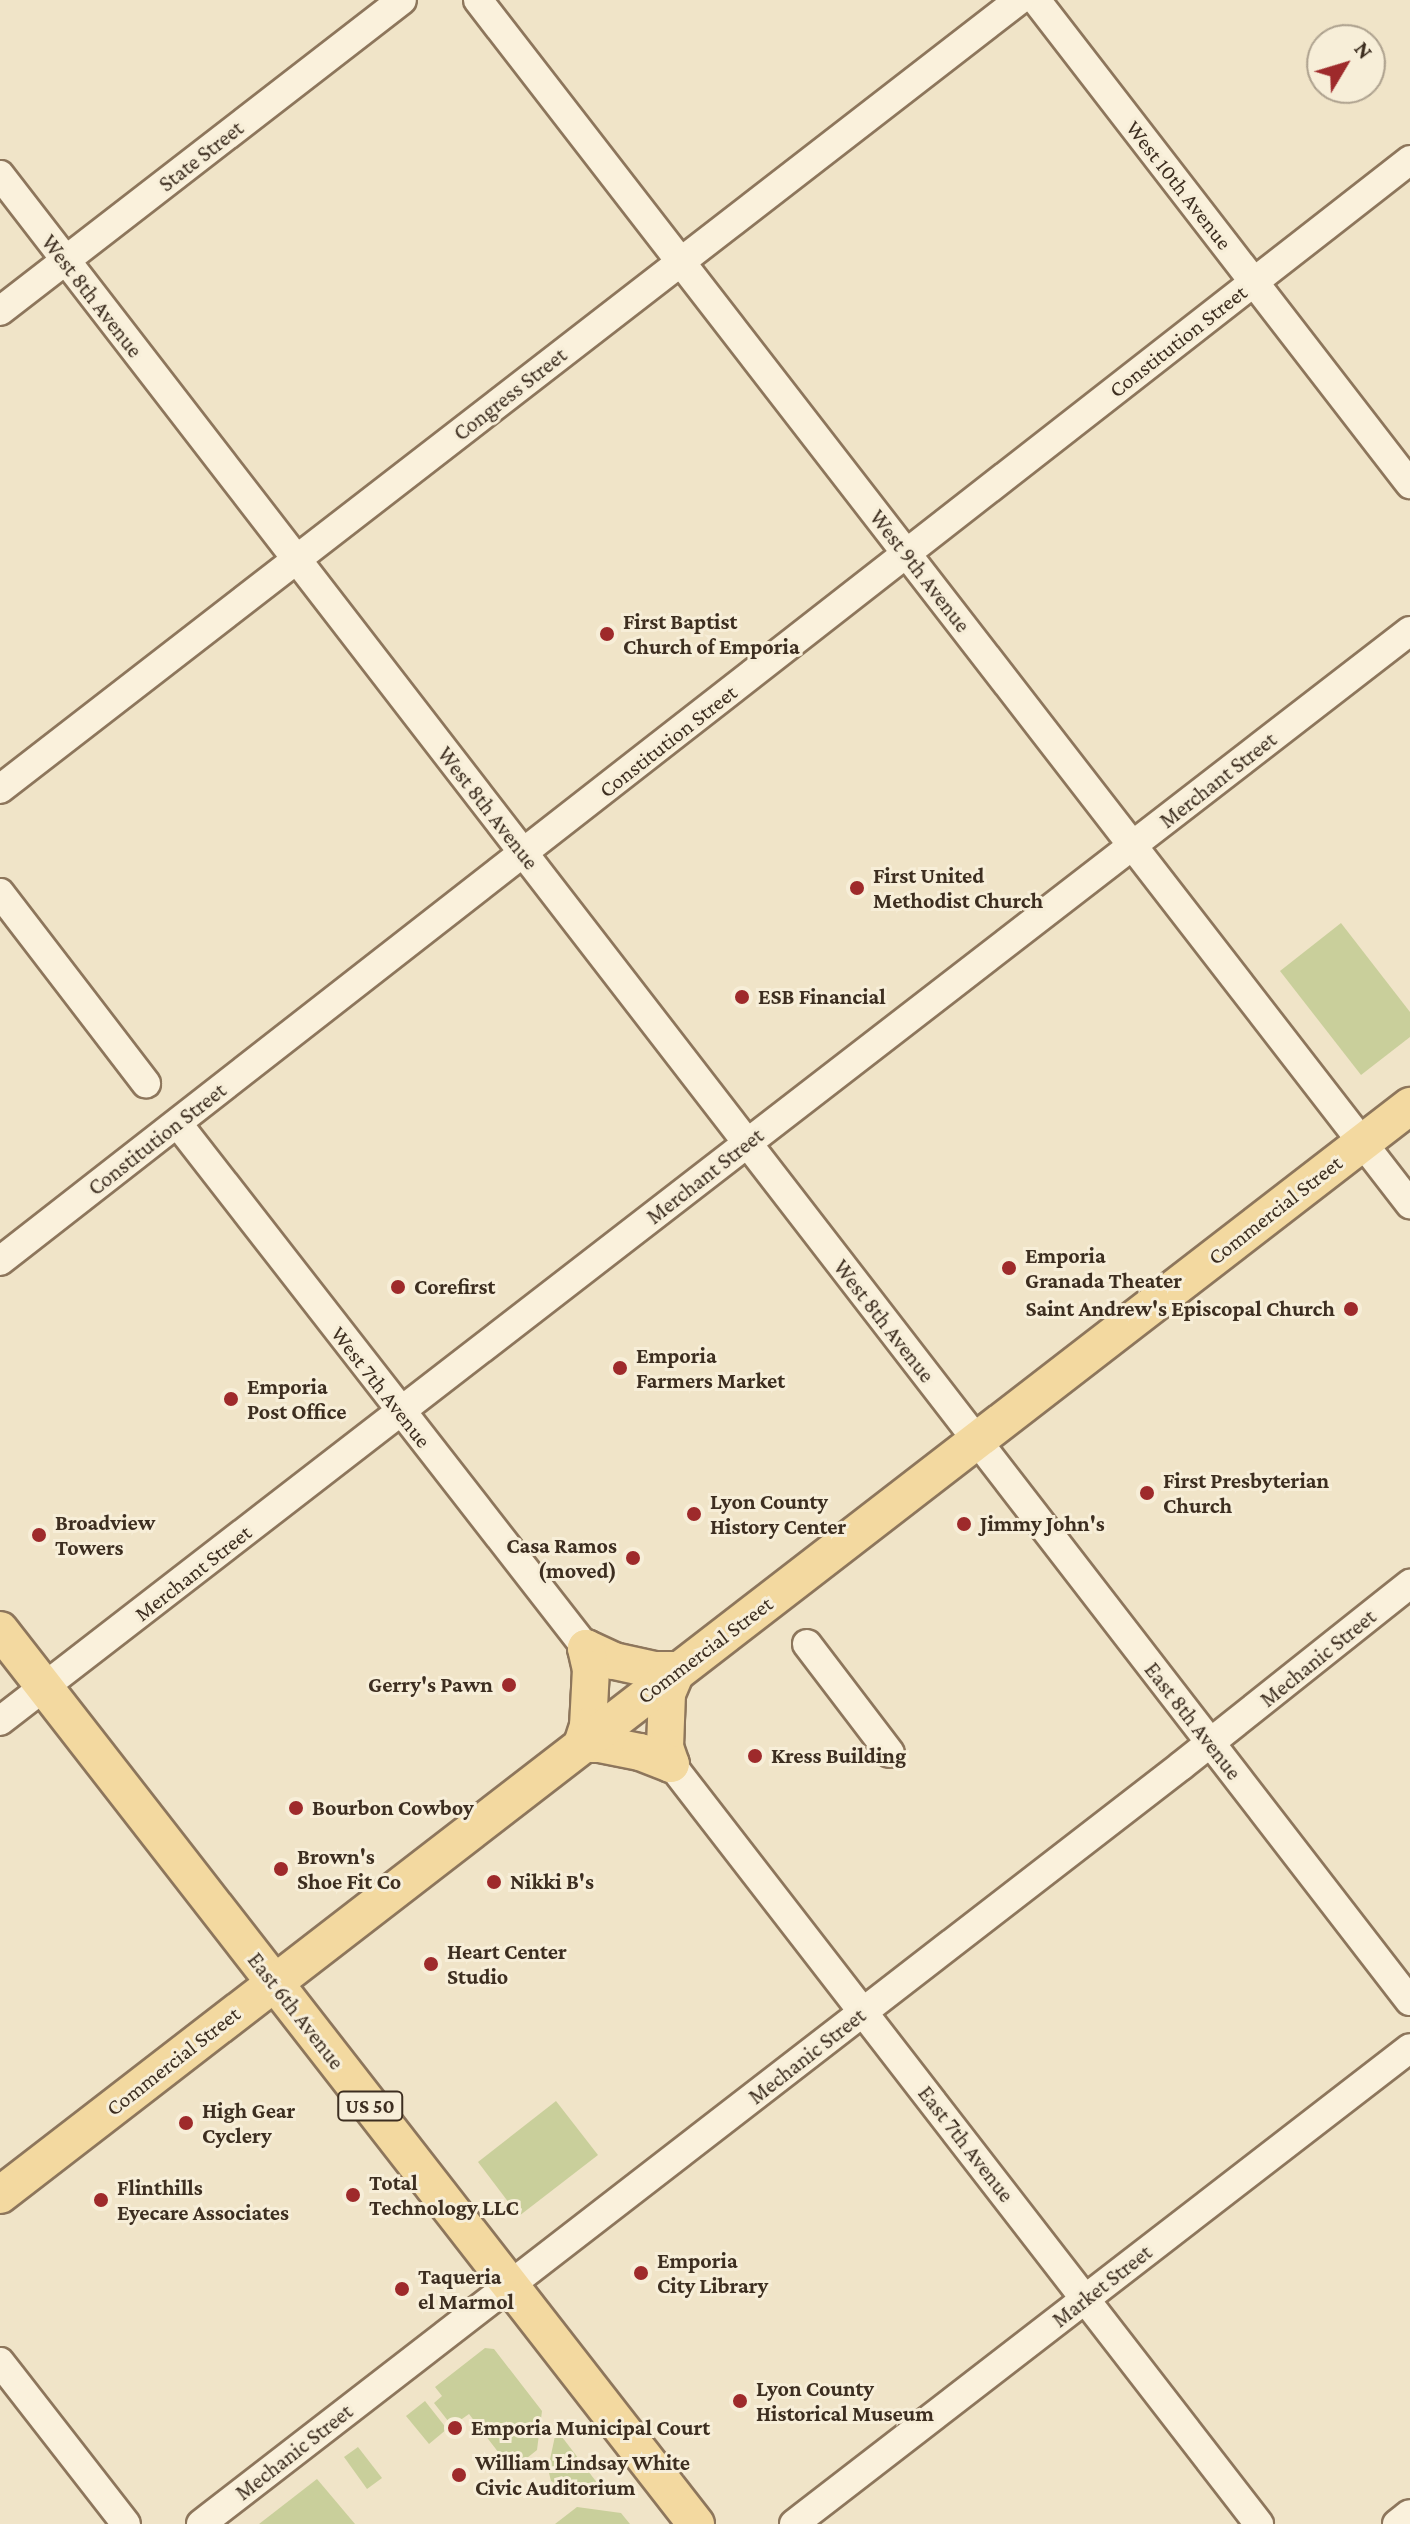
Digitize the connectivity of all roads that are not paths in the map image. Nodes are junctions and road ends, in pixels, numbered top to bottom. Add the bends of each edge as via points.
1 (402, 0) edge
2 (478, 0) edge
3 (1019, 0) edge
4 (1036, 0) edge
5 (1410, 160) edge
6 (0, 175) edge
7 (65, 261) junction
8 (680, 262) junction
9 (1253, 282) junction
10 (0, 311) edge
11 (1410, 484) edge
12 (907, 554) junction
13 (296, 560) junction
14 (1410, 631) edge
15 (0, 789) edge
16 (1132, 845) junction
17 (523, 854) junction
18 (0, 893) edge
19 (146, 1083) dead end
20 (1410, 1106) edge
21 (178, 1124) junction
22 (1362, 1142) junction
23 (747, 1144) junction
24 (1410, 1204) edge
25 (0, 1261) edge
26 (400, 1412) junction
27 (976, 1441) junction
28 (1410, 1584) edge
29 (0, 1630) edge
30 (807, 1644) dead end
31 (586, 1648) junction
32 (677, 1670) junction
33 (44, 1687) junction
34 (0, 1721) edge
35 (582, 1744) junction
36 (1210, 1744) junction
37 (890, 1753) dead end
38 (671, 1764) junction
39 (274, 1983) junction
40 (1410, 2001) edge
41 (864, 2012) junction
42 (1410, 2048) edge
43 (0, 2195) edge
44 (510, 2285) junction
45 (1085, 2299) junction
46 (0, 2362) edge
47 (1410, 2514) edge
48 (126, 2524) edge
49 (201, 2524) edge
50 (696, 2524) edge
51 (794, 2524) edge
52 (1259, 2524) edge
53 (1397, 2524) edge

1 - 7 street, State Street
2 - 8 street, West 9th Avenue
3 - 8 street, Congress Street
4 - 9 street, West 10th Avenue
5 - 9 street, Constitution Street
6 - 7 street, West 8th Avenue
7 - 10 street, State Street
7 - 13 street, West 8th Avenue
8 - 12 street, West 9th Avenue
8 - 13 street, Congress Street
9 - 11 street, West 10th Avenue
9 - 12 street, Constitution Street
12 - 16 street, West 9th Avenue
12 - 17 street, Constitution Street
13 - 15 street, Congress Street
13 - 17 street, West 8th Avenue
14 - 16 street, Merchant Street
16 - 22 street, West 9th Avenue
16 - 23 street, Merchant Street
17 - 21 street, Constitution Street
17 - 23 street, West 8th Avenue
18 - 19 street
20 - 22 main road, Commercial Street
21 - 25 street, Constitution Street
21 - 26 street, West 7th Avenue
22 - 24 street, West 9th Avenue
22 - 27 main road, Commercial Street
23 - 26 street, Merchant Street
23 - 27 street, West 8th Avenue
26 - 31 street, West 7th Avenue
26 - 33 street, Merchant Street
27 - 32 main road, Commercial Street
27 - 36 street, East 8th Avenue
28 - 36 street, Mechanic Street
29 - 33 main road, US 50
30 - 37 street
31 - 32 main road via 614,1661
31 - 35 main road via 591,1669
32 - 35 main road, Commercial Street
32 - 38 main road via 667,1693 665,1747
33 - 34 street, Merchant Street
33 - 39 main road, East 6th Avenue / US 50
35 - 38 main road via 640,1752
35 - 39 main road, Commercial Street
36 - 40 street, East 8th Avenue
36 - 41 street, Mechanic Street
38 - 41 street, East 7th Avenue
39 - 43 main road, Commercial Street
39 - 44 main road, East 6th Avenue / US 50
41 - 44 street, Mechanic Street
41 - 45 street, East 7th Avenue
42 - 45 street, Market Street
44 - 49 street, Mechanic Street
44 - 50 main road, East 6th Avenue / US 50
45 - 51 street, Market Street
45 - 52 street, East 7th Avenue
46 - 48 street
47 - 53 street

